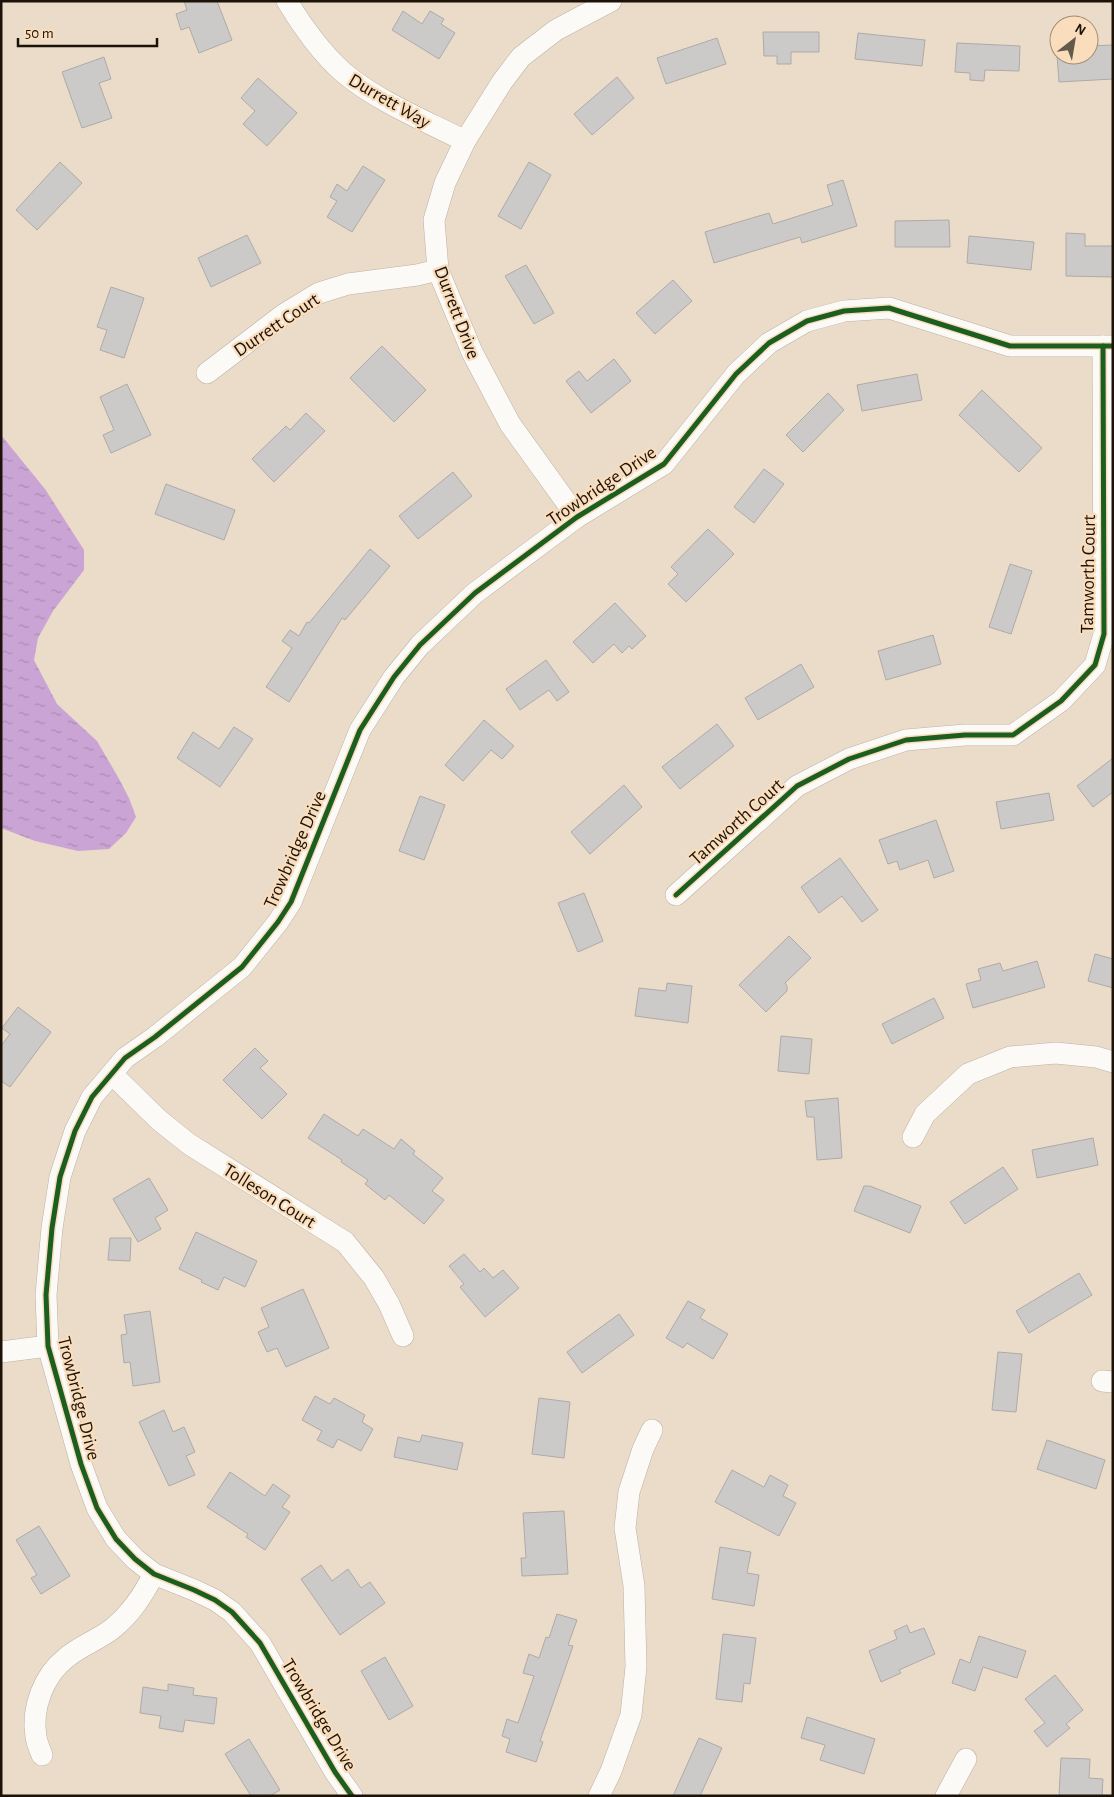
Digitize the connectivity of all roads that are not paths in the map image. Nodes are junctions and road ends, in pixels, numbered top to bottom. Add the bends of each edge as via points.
1 (287, 1) edge
2 (611, 1) edge
3 (465, 141) junction
4 (438, 270) junction
5 (1108, 346) edge
6 (207, 373) dead end
7 (577, 517) junction
8 (676, 895) dead end
9 (1113, 1062) edge
10 (112, 1074) junction
11 (913, 1137) dead end
12 (403, 1336) dead end
13 (48, 1346) junction
14 (1, 1352) edge
15 (652, 1430) dead end
16 (154, 1574) junction
17 (42, 1756) dead end
18 (966, 1759) dead end
19 (352, 1796) edge
20 (599, 1796) edge
21 (946, 1796) edge

1 - 3 street, Durrett Way via 295,16 344,73 374,94
2 - 3 street, Durrett Drive via 556,30 521,57
3 - 4 street, Durrett Drive via 445,183 434,220
4 - 6 street, Durrett Court via 348,284 318,293 283,315
4 - 7 street, Durrett Drive via 472,352 510,424
5 - 7 street, Trowbridge Drive via 1010,346 889,308 844,311 807,321 769,343 736,374 664,464
5 - 8 street, Tamworth Court via 1104,634 1095,665 1061,702 1013,734 906,740 849,759 797,786
7 - 10 street, Trowbridge Drive via 475,593 420,645 394,677 360,730 291,902 278,922 242,967 125,1058
9 - 11 street via 1056,1053 1010,1057 968,1074 925,1114
10 - 12 street, Tolleson Court via 189,1144 345,1242 374,1278
10 - 13 street, Trowbridge Drive via 92,1097 75,1131 60,1177 46,1295
13 - 14 street
13 - 16 street, Trowbridge Drive via 80,1464 97,1508 116,1539
15 - 20 street via 629,1492 624,1528 634,1586 636,1667 631,1715
16 - 17 street via 142,1598 112,1630 66,1657 51,1672 39,1695 36,1718 36,1737
16 - 19 street, Trowbridge Drive via 214,1600 238,1618 260,1643
18 - 21 street

